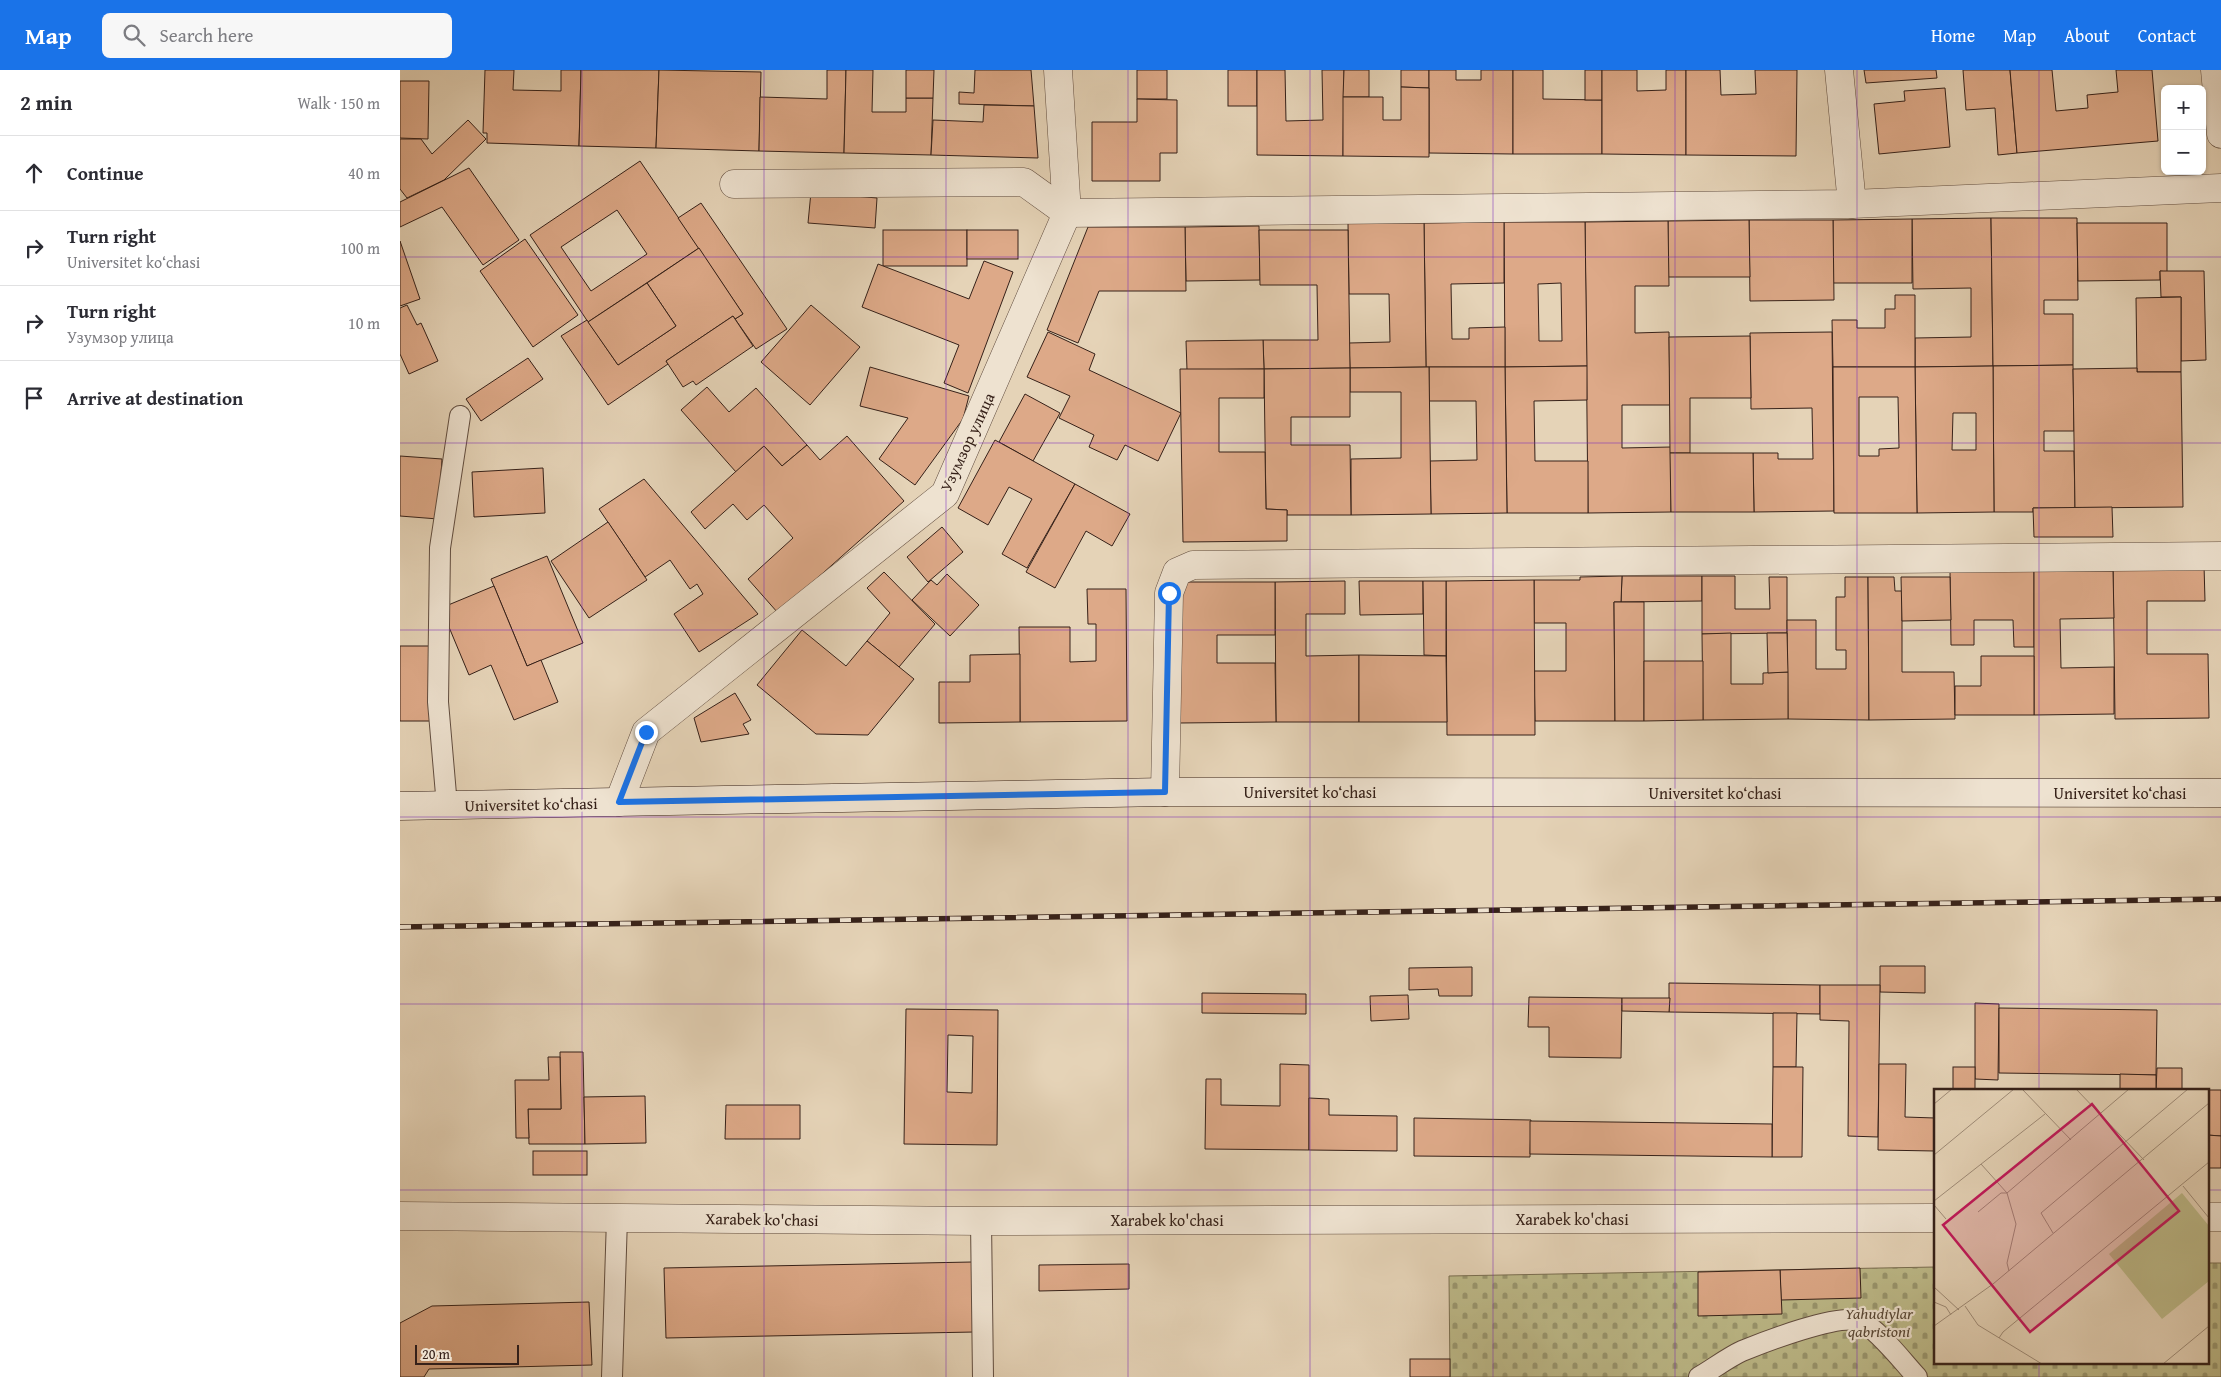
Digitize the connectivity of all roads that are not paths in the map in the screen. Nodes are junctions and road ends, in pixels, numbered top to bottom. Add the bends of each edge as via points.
1 (1058, 70) edge
2 (1839, 70) edge
3 (2215, 70) edge
4 (2221, 134) edge
5 (734, 184) dead end
6 (2221, 188) edge
7 (1852, 204) junction
8 (1068, 213) junction
9 (460, 416) dead end
10 (2221, 556) edge
11 (1165, 792) junction
12 (2221, 793) edge
13 (619, 802) junction
14 (400, 806) edge
15 (447, 806) junction
16 (400, 1216) edge
17 (2208, 1217) edge
18 (2221, 1217) edge
19 (617, 1218) junction
20 (1934, 1218) edge
21 (981, 1221) junction
22 (612, 1377) edge
23 (983, 1377) edge
24 (1699, 1377) edge
25 (1918, 1377) edge

1 - 8 street, Узумзор улица
2 - 7 street
3 - 4 street
5 - 8 street via 1024,182
6 - 7 street
7 - 8 street
8 - 13 street, Узумзор улица via 945,494 646,732
9 - 15 lane via 440,548 438,702
10 - 11 street via 1193,565 1177,572 1169,593
11 - 12 street, Universitet kо‘chasi
11 - 13 street, Universitet kо‘chasi
13 - 15 street, Universitet kо‘chasi
14 - 15 street, Universitet kо‘chasi
16 - 19 street, Xarabek ko'chasi
17 - 18 street
19 - 21 street, Xarabek ko'chasi
19 - 22 lane
20 - 21 street, Xarabek ko'chasi
21 - 23 lane
24 - 25 lane via 1741,1352 1806,1328 1849,1319 1869,1326

